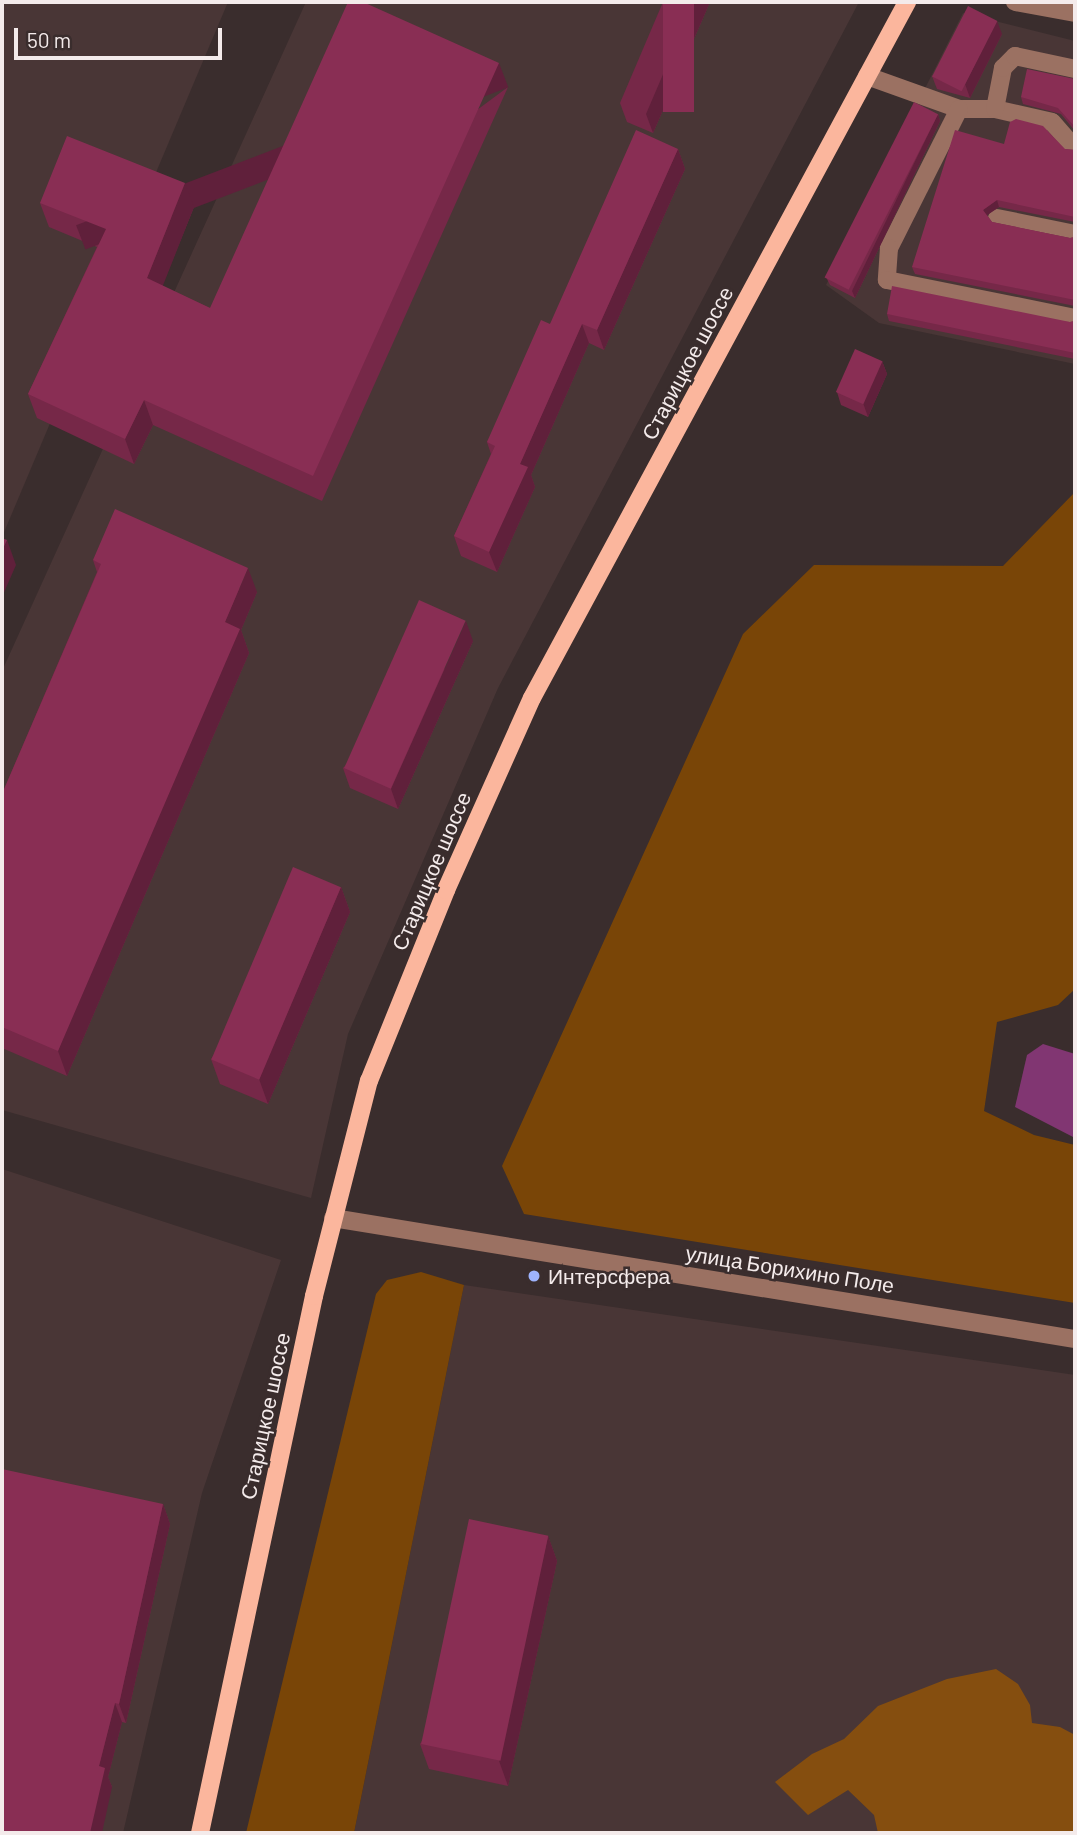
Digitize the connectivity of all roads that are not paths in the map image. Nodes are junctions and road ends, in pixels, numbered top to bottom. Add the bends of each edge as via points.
1 (907, 2) edge
2 (1015, 2) edge
3 (1075, 13) edge
4 (1075, 69) edge
5 (867, 76) junction
6 (959, 109) junction
7 (995, 109) junction
8 (1075, 148) edge
9 (997, 218) dead end
10 (1075, 234) edge
11 (1075, 317) edge
12 (332, 1218) junction
13 (1075, 1339) edge
14 (200, 1833) edge

1 - 5 main road, Старицкое шоссе
2 - 3 street
4 - 7 street via 1015,56 1003,68
5 - 6 street
5 - 12 main road, Старицкое шоссе via 532,698 446,890 369,1081
6 - 7 street
6 - 11 street via 889,248 887,280
7 - 8 street via 1052,122
9 - 10 street
12 - 13 street, улица Борихино Поле
12 - 14 main road, Старицкое шоссе

